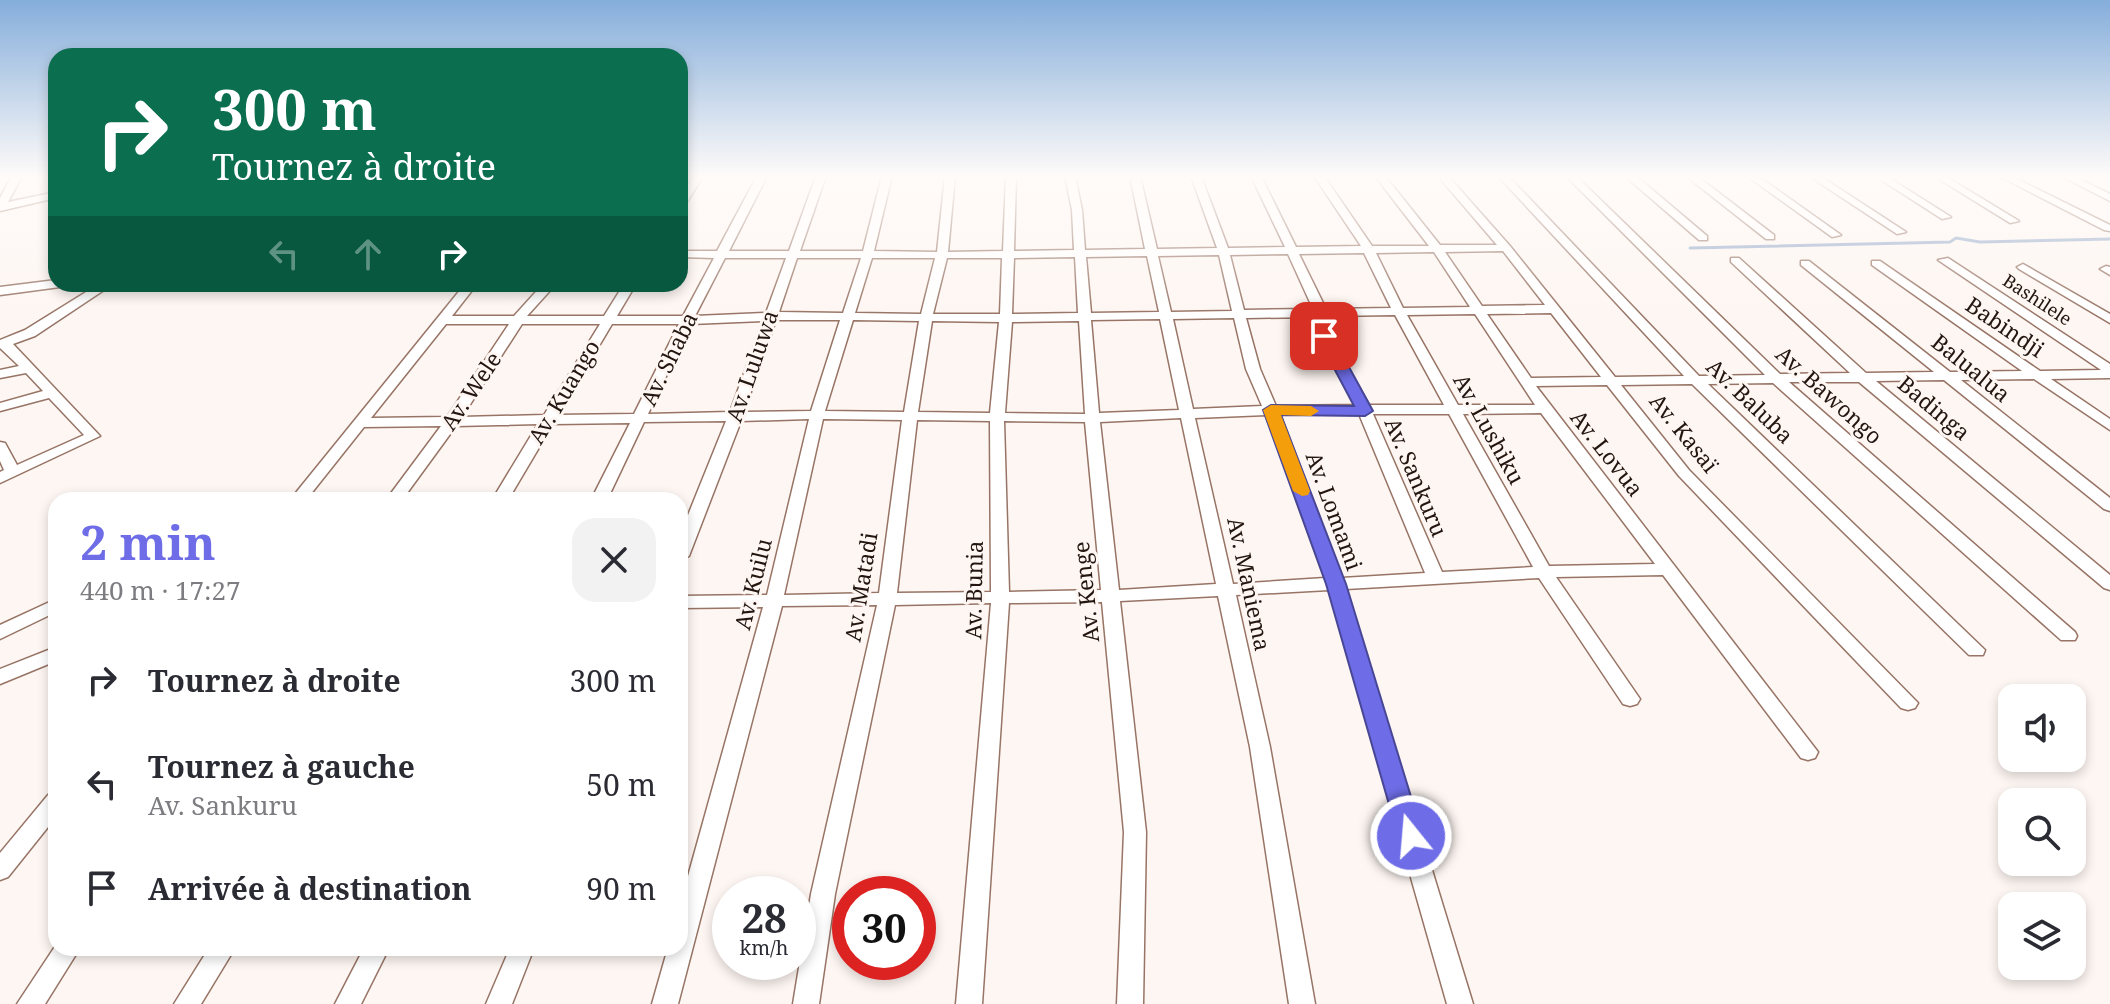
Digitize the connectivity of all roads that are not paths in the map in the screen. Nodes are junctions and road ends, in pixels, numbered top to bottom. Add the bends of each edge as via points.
1 (739, 223) edge
2 (805, 223) edge
3 (875, 223) edge
4 (945, 223) edge
5 (1010, 223) edge
6 (1077, 223) edge
7 (1145, 223) edge
8 (1213, 223) edge
9 (1278, 223) edge
10 (1350, 223) edge
11 (1417, 223) edge
12 (1484, 223) edge
13 (1547, 223) edge
14 (1619, 223) edge
15 (1685, 223) edge
16 (1752, 223) edge
17 (1819, 223) edge
18 (1887, 223) edge
19 (2098, 223) edge
20 (2108, 228) dead end
21 (1901, 232) dead end
22 (1836, 235) dead end
23 (1770, 237) dead end
24 (1703, 238) dead end
25 (1506, 248) junction
26 (1368, 249) junction
27 (1151, 250) junction
28 (1223, 250) junction
29 (1438, 250) junction
30 (1291, 251) junction
31 (794, 253) junction
32 (1009, 253) junction
33 (1078, 253) junction
34 (688, 254) edge
35 (723, 254) junction
36 (942, 255) junction
37 (867, 256) junction
38 (1735, 260) dead end
39 (1944, 260) dead end
40 (1805, 263) dead end
41 (1876, 263) dead end
42 (2023, 267) dead end
43 (48, 285) edge
44 (0, 291) edge
45 (94, 292) edge
46 (465, 292) edge
47 (543, 292) edge
48 (625, 292) edge
49 (1554, 309) junction
50 (1476, 310) junction
51 (1321, 312) junction
52 (1399, 312) junction
53 (1164, 315) junction
54 (1240, 315) junction
55 (1084, 316) junction
56 (768, 317) junction
57 (926, 317) junction
58 (519, 318) junction
59 (688, 318) junction
60 (846, 318) junction
61 (1006, 318) junction
62 (607, 319) junction
63 (2110, 319) edge
64 (442, 320) junction
65 (3, 344) edge
66 (28, 368) junction
67 (2110, 372) edge
68 (0, 374) edge
69 (2039, 375) junction
70 (1861, 376) junction
71 (1945, 376) junction
72 (1775, 377) junction
73 (1694, 378) junction
74 (1613, 380) junction
75 (1526, 382) junction
76 (53, 393) junction
77 (0, 407) edge
78 (1453, 409) junction
79 (1545, 409) junction
80 (1271, 410) junction
81 (1365, 411) junction
82 (1185, 413) junction
83 (817, 415) junction
84 (910, 416) junction
85 (639, 417) junction
86 (735, 417) junction
87 (997, 418) junction
88 (1092, 418) junction
89 (547, 420) junction
90 (452, 421) junction
91 (360, 423) junction
92 (2110, 426) edge
93 (0, 446) edge
94 (7, 475) edge
95 (304, 492) edge
96 (400, 492) edge
97 (505, 492) edge
98 (603, 492) edge
99 (2110, 506) edge
100 (688, 536) edge
101 (1668, 569) junction
102 (1544, 572) junction
103 (1436, 579) junction
104 (1336, 584) junction
105 (2110, 584) edge
106 (1224, 588) junction
107 (1111, 596) junction
108 (1000, 598) junction
109 (887, 599) junction
110 (774, 601) junction
111 (688, 602) edge
112 (48, 609) edge
113 (0, 633) edge
114 (2068, 636) dead end
115 (1976, 650) dead end
116 (48, 657) edge
117 (0, 677) edge
118 (1630, 699) dead end
119 (1908, 703) dead end
120 (1808, 752) dead end
121 (48, 811) edge
122 (0, 870) edge
123 (688, 919) edge
124 (63, 956) edge
125 (218, 956) edge
126 (373, 956) edge
127 (519, 956) edge
128 (678, 956) edge
129 (30, 1004) edge
130 (187, 1004) edge
131 (348, 1004) edge
132 (499, 1004) edge
133 (665, 1004) edge
134 (806, 1004) edge
135 (969, 1004) edge
136 (1130, 1004) edge
137 (1302, 1004) edge
138 (1460, 1004) edge

1 - 35 street, Av. Shaba
2 - 31 street, Av. Luluwa
3 - 37 street, Av. Kuilu
4 - 36 street, Av. Matadi
5 - 32 street, Av. Bunia
6 - 33 street, Av. Kenge
7 - 27 street, Av. Maniema
8 - 28 street, Av. Lomami
9 - 30 street, Av. Sankuru
10 - 26 street, Av. Lushiku
11 - 29 street, Av. Lovua
12 - 25 street, Av. Kasaï
13 - 73 street, Av. Baluba
14 - 72 street, Av. Bawongo
15 - 24 street
16 - 23 street
17 - 22 street
18 - 21 street
19 - 20 street
25 - 29 street
25 - 49 street, Av. Kasaï
26 - 29 street
26 - 30 street
26 - 52 street, Av. Lushiku
27 - 28 street
27 - 33 street
27 - 53 street, Av. Maniema
28 - 30 street
28 - 54 street, Av. Lomami
29 - 50 street, Av. Lovua
30 - 51 street, Av. Sankuru
31 - 35 street
31 - 37 street
31 - 56 street, Av. Luluwa
32 - 33 street
32 - 36 street
32 - 61 street, Av. Bunia
33 - 55 street, Av. Kenge
34 - 35 street
35 - 59 street, Av. Shaba
36 - 37 street
36 - 57 street, Av. Matadi
37 - 60 street, Av. Kuilu
38 - 70 street, Badinga
39 - 67 street, Bashilele
40 - 71 street, Balualua
41 - 69 street, Babindji
42 - 63 street
43 - 44 street
45 - 65 street
46 - 64 street
47 - 58 street, Av. Wele
48 - 62 street, Av. Kuango
49 - 50 street
49 - 74 street, Av. Kasaï
50 - 52 street
50 - 75 street, Av. Lovua
51 - 52 street
51 - 54 street
51 - 81 street, Av. Sankuru via 1324,336
52 - 78 street, Av. Lushiku
53 - 54 street
53 - 55 street
53 - 82 street, Av. Maniema
54 - 80 street, Av. Lomami via 1253,369
55 - 61 street
55 - 88 street, Av. Kenge
56 - 59 street
56 - 60 street
56 - 86 street, Av. Luluwa
57 - 60 street
57 - 61 street
57 - 84 street, Av. Matadi
58 - 62 street
58 - 64 street
58 - 90 street, Av. Wele
59 - 62 street
59 - 85 street, Av. Shaba
60 - 83 street, Av. Kuilu
61 - 87 street, Av. Bunia
62 - 89 street, Av. Kuango
64 - 91 street
65 - 66 street
66 - 68 street
66 - 76 street
67 - 69 street
69 - 71 street
69 - 92 street, Babindji
70 - 71 street
70 - 72 street
70 - 105 street, Badinga
71 - 99 street, Balualua
72 - 73 street
72 - 114 street, Av. Bawongo
73 - 74 street
73 - 115 street, Av. Baluba
74 - 75 street
74 - 119 street, Av. Kasaï via 1684,473
75 - 79 street, Av. Lovua
76 - 77 street
76 - 94 street via 93,436
78 - 79 street
78 - 81 street
78 - 102 street, Av. Lushiku
79 - 101 street, Av. Lovua
80 - 81 street
80 - 82 street
80 - 104 street, Av. Lomami
81 - 103 street, Av. Sankuru
82 - 88 street
82 - 106 street, Av. Maniema
83 - 84 street
83 - 86 street
83 - 110 street, Av. Kuilu
84 - 87 street
84 - 109 street, Av. Matadi
85 - 86 street
85 - 89 street
85 - 98 street, Av. Shaba
86 - 100 street, Av. Luluwa
87 - 88 street
87 - 108 street, Av. Bunia
88 - 107 street, Av. Kenge
89 - 90 street
89 - 97 street, Av. Kuango
90 - 91 street
90 - 96 street, Av. Wele
91 - 95 street
93 - 94 street
101 - 102 street
101 - 120 street, Av. Lovua
102 - 103 street
102 - 118 street, Av. Lushiku
103 - 104 street
104 - 106 street
104 - 138 street, Av. Lomami
106 - 107 street
106 - 137 street, Av. Maniema via 1260,747
107 - 108 street
107 - 136 street, Av. Kenge via 1135,832
108 - 109 street
108 - 135 street, Av. Bunia
109 - 110 street
109 - 134 street, Av. Matadi via 823,894
110 - 111 street
110 - 123 street, Av. Kuilu
112 - 113 street
116 - 117 street
121 - 122 street
124 - 129 street
125 - 130 street
126 - 131 street
127 - 132 street
128 - 133 street, Av. Kuilu

